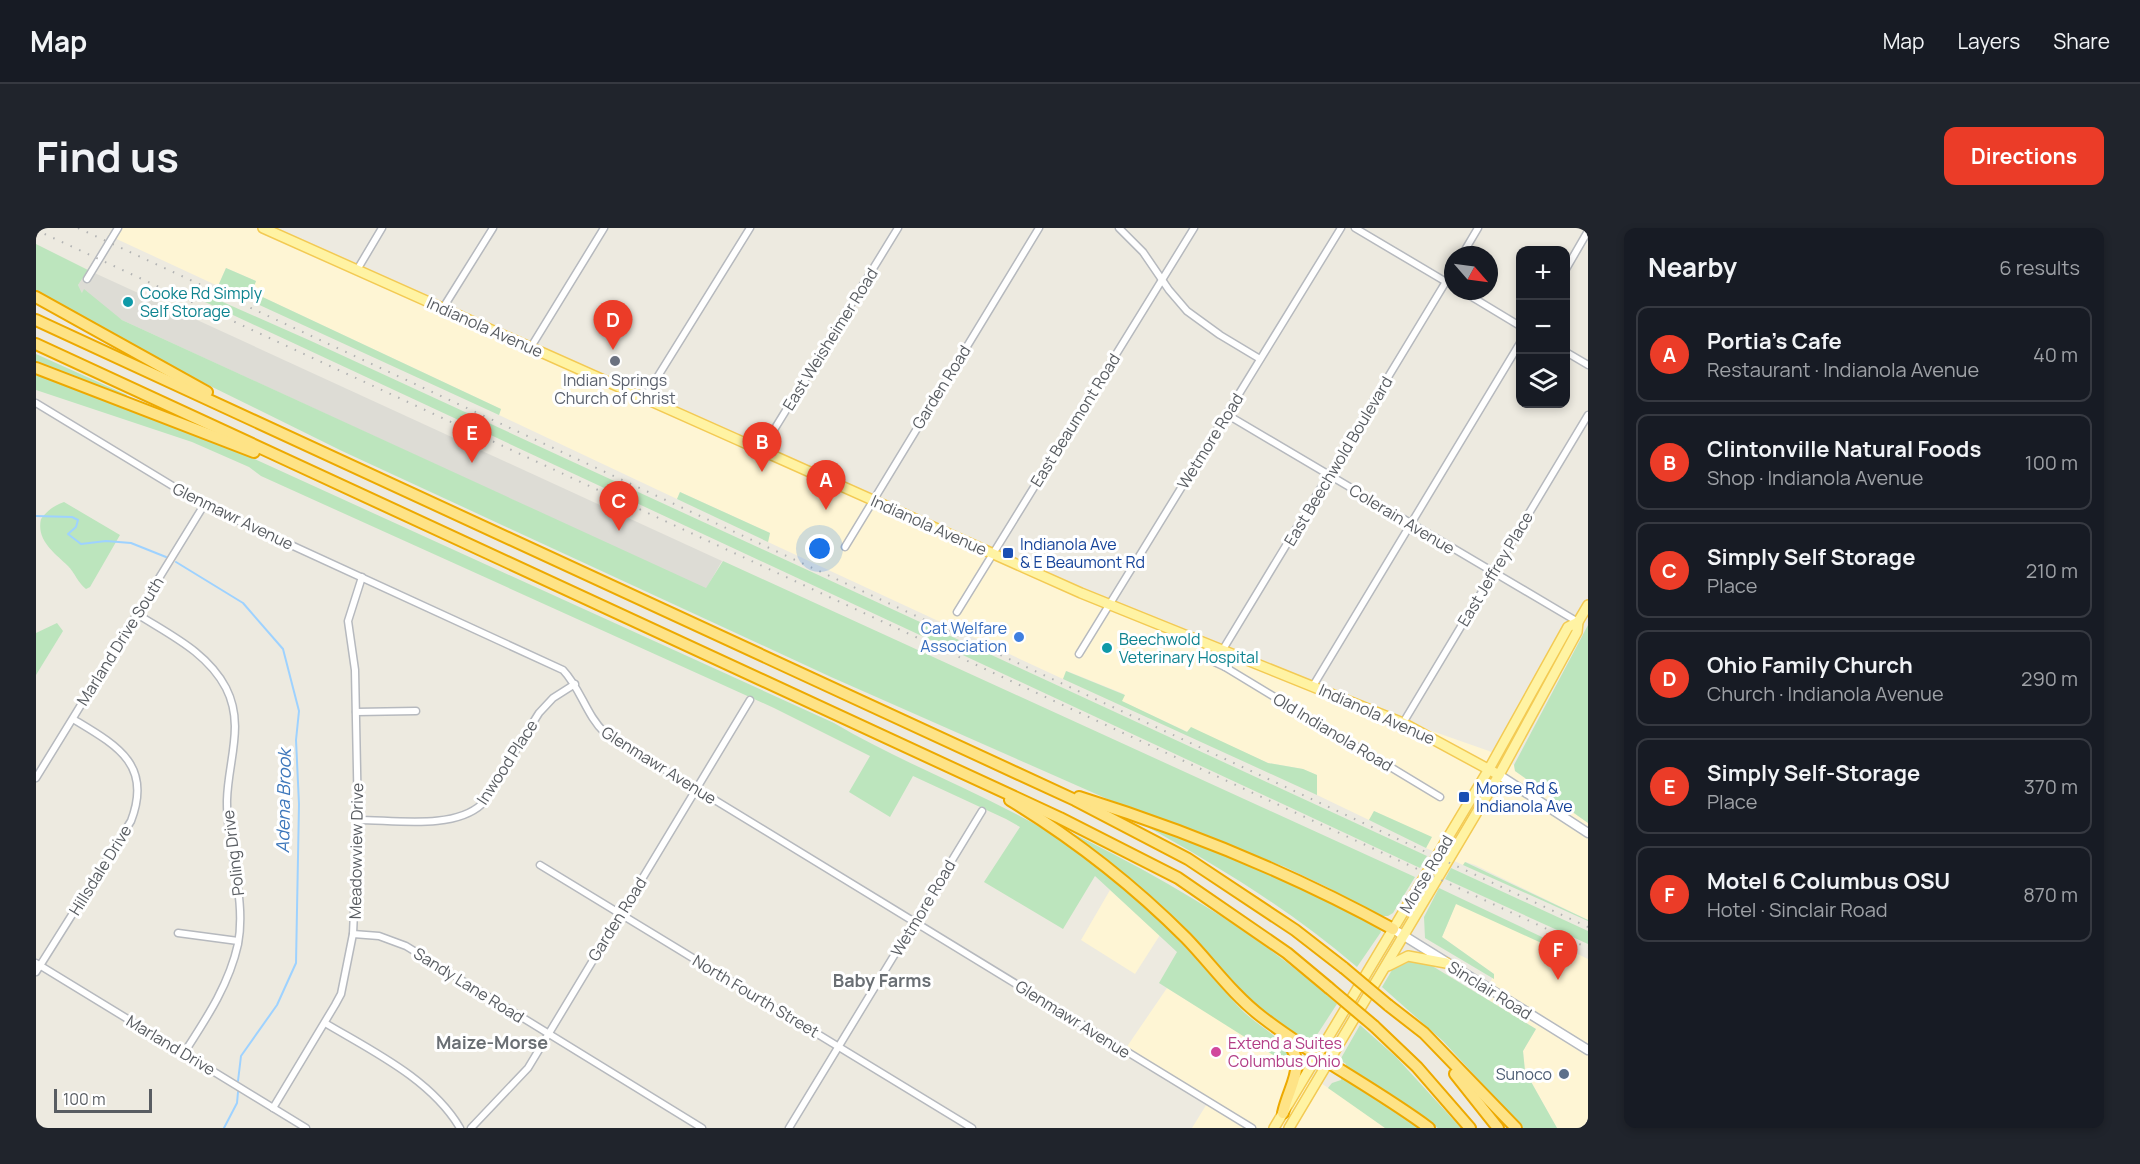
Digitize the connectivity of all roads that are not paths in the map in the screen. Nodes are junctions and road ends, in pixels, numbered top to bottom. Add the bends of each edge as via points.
1 (118, 228) edge
2 (382, 228) edge
3 (493, 228) edge
4 (604, 228) edge
5 (750, 228) edge
6 (898, 228) edge
7 (1039, 228) edge
8 (1119, 228) edge
9 (1194, 228) edge
10 (1341, 228) edge
11 (1355, 228) edge
12 (1478, 228) edge
13 (269, 229) edge
14 (1588, 231) edge
15 (1467, 246) edge
16 (1570, 261) edge
17 (357, 270) junction
18 (87, 279) dead end
19 (1162, 280) junction
20 (1444, 281) edge
21 (1444, 285) edge
22 (36, 297) edge
23 (1477, 300) edge
24 (443, 308) junction
25 (36, 320) edge
26 (1516, 323) edge
27 (36, 344) edge
28 (531, 347) junction
29 (1516, 351) edge
30 (1569, 354) edge
31 (1260, 359) junction
32 (1588, 365) edge
33 (36, 368) edge
34 (645, 397) junction
35 (36, 403) edge
36 (1226, 414) junction
37 (1588, 415) edge
38 (297, 441) junction
39 (760, 451) junction
40 (313, 473) junction
41 (1329, 475) junction
42 (872, 500) junction
43 (204, 505) junction
44 (1411, 524) junction
45 (845, 547) dead end
46 (993, 554) junction
47 (1493, 573) junction
48 (362, 577) junction
49 (1109, 605) junction
50 (1588, 605) edge
51 (957, 612) dead end
52 (136, 614) junction
53 (1578, 622) junction
54 (1226, 653) junction
55 (1079, 654) dead end
56 (1210, 660) dead end
57 (1225, 667) junction
58 (575, 684) junction
59 (1313, 686) junction
60 (750, 700) dead end
61 (416, 711) dead end
62 (356, 712) junction
63 (73, 719) junction
64 (1403, 723) junction
65 (1489, 769) junction
66 (1499, 774) junction
67 (969, 775) junction
68 (36, 778) edge
69 (1044, 786) junction
70 (697, 790) junction
71 (1440, 797) dead end
72 (982, 811) dead end
73 (358, 820) junction
74 (1588, 833) edge
75 (540, 865) dead end
76 (621, 913) junction
77 (914, 922) junction
78 (1393, 929) junction
79 (178, 933) dead end
80 (353, 934) junction
81 (1404, 935) junction
82 (238, 941) junction
83 (1446, 963) junction
84 (38, 964) edge
85 (36, 972) edge
86 (1379, 974) junction
87 (1388, 1005) junction
88 (325, 1023) junction
89 (1281, 1031) junction
90 (549, 1034) junction
91 (838, 1046) junction
92 (1588, 1050) edge
93 (183, 1053) junction
94 (1317, 1056) junction
95 (1328, 1061) junction
96 (273, 1108) junction
97 (1283, 1113) junction
98 (306, 1128) edge
99 (460, 1128) edge
100 (471, 1128) edge
101 (702, 1128) edge
102 (789, 1128) edge
103 (972, 1128) edge
104 (1252, 1128) edge
105 (1274, 1128) edge
106 (1289, 1128) edge
107 (1429, 1128) edge
108 (1470, 1128) edge
109 (1498, 1128) edge
110 (1516, 1128) edge

1 - 18 street
2 - 17 street
3 - 24 street
4 - 28 street
5 - 34 street
6 - 39 street, East Weisheimer Road
7 - 42 street, Garden Road
8 - 19 street via 1143,252
9 - 19 street, East Beaumont Road
10 - 31 street, Wetmore Road
11 - 20 street
12 - 15 street
13 - 17 main road, Indianola Avenue
14 - 16 street
17 - 24 main road, Indianola Avenue
19 - 31 street via 1187,311
19 - 46 street, East Beaumont Road
21 - 41 street, East Beechwold Boulevard
22 - 38 highway
23 - 26 street
24 - 28 main road, Indianola Avenue
25 - 38 highway
27 - 40 highway
28 - 34 main road, Indianola Avenue
29 - 44 street
30 - 32 street
31 - 36 street, Wetmore Road
33 - 40 highway
34 - 39 main road, Indianola Avenue
35 - 43 street, Glenmawr Avenue
36 - 41 street, Colerain Avenue
36 - 49 street, Wetmore Road
37 - 47 street, East Jeffrey Place
38 - 69 highway
39 - 42 main road, Indianola Avenue
40 - 67 highway
41 - 44 street, Colerain Avenue
41 - 54 street, East Beechwold Boulevard
42 - 45 street, Garden Road
42 - 46 main road, Indianola Avenue
43 - 48 street, Glenmawr Avenue
43 - 52 street, Marland Drive South
44 - 47 street, Colerain Avenue
44 - 59 street
46 - 49 main road, Indianola Avenue
46 - 51 street, East Beaumont Road
47 - 53 street, Colerain Avenue
47 - 64 street, East Jeffrey Place
48 - 58 street, Glenmawr Avenue via 551,663 564,670
48 - 62 street, Meadowview Drive via 348,621
49 - 54 main road, Indianola Avenue
49 - 55 street, Wetmore Road
50 - 53 main road, Morse Road
52 - 63 street, Marland Drive South
52 - 82 street, Poling Drive via 203,657 217,673 234,711 236,726 227,799 240,911
53 - 65 main road, Morse Road via 1568,627
53 - 66 main road, Morse Road via 1577,632
54 - 57 street
54 - 59 main road, Indianola Avenue
56 - 57 street, Old Indianola Road
57 - 71 street, Old Indianola Road
58 - 70 street, Glenmawr Avenue via 591,720 605,733
58 - 73 street, Inwood Place via 539,713 472,814 448,820
59 - 64 main road, Indianola Avenue
60 - 70 street, Garden Road
61 - 62 street
62 - 73 street, Meadowview Drive
63 - 68 street, Marland Drive South
63 - 84 street, Hillsdale Drive via 120,749 135,772 138,798 131,821
64 - 65 main road, Indianola Avenue
65 - 66 main road, Indianola Avenue
65 - 78 main road, Morse Road
66 - 74 main road, Indianola Avenue
66 - 81 main road, Morse Road
67 - 89 highway via 1118,874 1260,1016
67 - 108 highway, bridge via 1178,878 1287,953 1417,1067
69 - 78 highway via 1256,861
69 - 87 highway, bridge via 1188,860 1295,930
70 - 76 street, Garden Road
70 - 77 street, Glenmawr Avenue
72 - 77 street, Wetmore Road
73 - 80 street, Meadowview Drive
75 - 76 street, North Fourth Street
76 - 90 street, Garden Road
76 - 91 street, North Fourth Street
77 - 91 street, Wetmore Road
77 - 104 street, Glenmawr Avenue
78 - 81 main road, Sinclair Road
78 - 94 main road, Morse Road
79 - 82 street
80 - 88 street, Meadowview Drive via 340,994
80 - 90 street, Sandy Lane Road via 396,941
81 - 83 main road, Sinclair Road
81 - 86 main road, Morse Road
82 - 93 street, Poling Drive via 219,996
83 - 86 main road via 1408,956 1393,961
83 - 92 main road, Sinclair Road
84 - 85 street, Hillsdale Drive
84 - 93 street, Marland Drive
86 - 95 main road, Morse Road
87 - 109 highway via 1431,1047
87 - 110 highway via 1424,1033
88 - 96 street, Meadowview Drive
88 - 99 street via 411,1075
89 - 94 highway
89 - 97 highway via 1294,1049 1298,1063
90 - 100 street, Garden Road via 528,1068
90 - 101 street, Sandy Lane Road
91 - 102 street, Wetmore Road
91 - 103 street, North Fourth Street
93 - 96 street, Marland Drive
94 - 95 highway
94 - 97 main road, Morse Road
95 - 106 main road, Morse Road
95 - 107 highway
96 - 98 street, Marland Drive
97 - 105 main road, Morse Road

